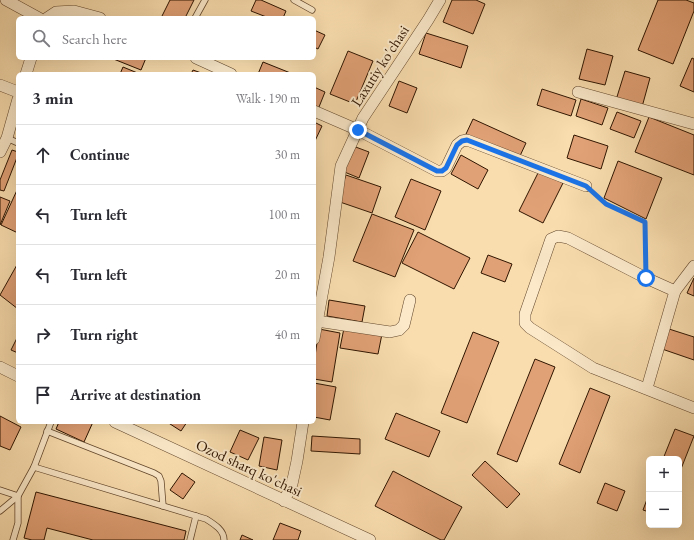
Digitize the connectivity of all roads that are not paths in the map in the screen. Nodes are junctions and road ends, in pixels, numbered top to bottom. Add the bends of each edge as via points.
1 (6, 0) edge
2 (205, 0) edge
3 (294, 0) edge
4 (440, 0) edge
5 (312, 10) dead end
6 (35, 16) edge
7 (50, 16) edge
8 (93, 16) edge
9 (196, 16) edge
10 (30, 60) edge
11 (200, 60) edge
12 (27, 72) edge
13 (227, 72) edge
14 (0, 85) edge
15 (16, 91) edge
16 (578, 92) dead end
17 (16, 106) edge
18 (316, 112) edge
19 (694, 124) edge
20 (358, 130) junction
21 (7, 138) junction
22 (16, 142) edge
23 (0, 152) edge
24 (586, 186) road end
25 (694, 266) edge
26 (675, 291) junction
27 (410, 300) dead end
28 (317, 303) edge
29 (317, 322) junction
30 (316, 328) edge
31 (0, 367) edge
32 (16, 375) edge
33 (647, 388) junction
34 (694, 408) edge
35 (50, 424) edge
36 (119, 424) edge
37 (303, 424) edge
38 (48, 431) junction
39 (34, 467) junction
40 (0, 490) edge
41 (18, 496) junction
42 (284, 501) junction
43 (163, 506) junction
44 (0, 511) edge
45 (196, 516) junction
46 (13, 540) edge
47 (190, 540) edge
48 (224, 540) edge
49 (370, 540) edge

1 - 6 street
2 - 9 lane
3 - 5 lane
4 - 20 street, Laxutiy ko'chasi via 363,118
7 - 8 street via 56,12 74,11
10 - 12 street
11 - 13 street
14 - 15 street
16 - 19 street
17 - 21 street
18 - 20 street
20 - 24 street via 437,171 446,168 457,145 467,140
20 - 28 street, Laxutiy ko'chasi via 341,166 329,257
21 - 22 lane
21 - 23 street
25 - 26 street
26 - 33 street
26 - 33 street via 568,238 558,236 551,239 525,314 525,323 530,328 593,368
27 - 29 street via 404,325 399,330 390,332
28 - 29 street, Laxutiy ko'chasi
29 - 30 street, Laxutiy ko'chasi
31 - 32 street
33 - 34 street
35 - 38 lane
36 - 42 street, Ozod sharq ko'chasi
37 - 42 street via 292,484
38 - 39 lane
38 - 43 lane via 159,476
39 - 41 lane
39 - 43 lane
40 - 41 lane
41 - 44 lane
41 - 46 lane via 18,524
42 - 49 street, Ozod sharq ko'chasi
43 - 45 lane
45 - 47 lane
45 - 48 lane via 216,525

